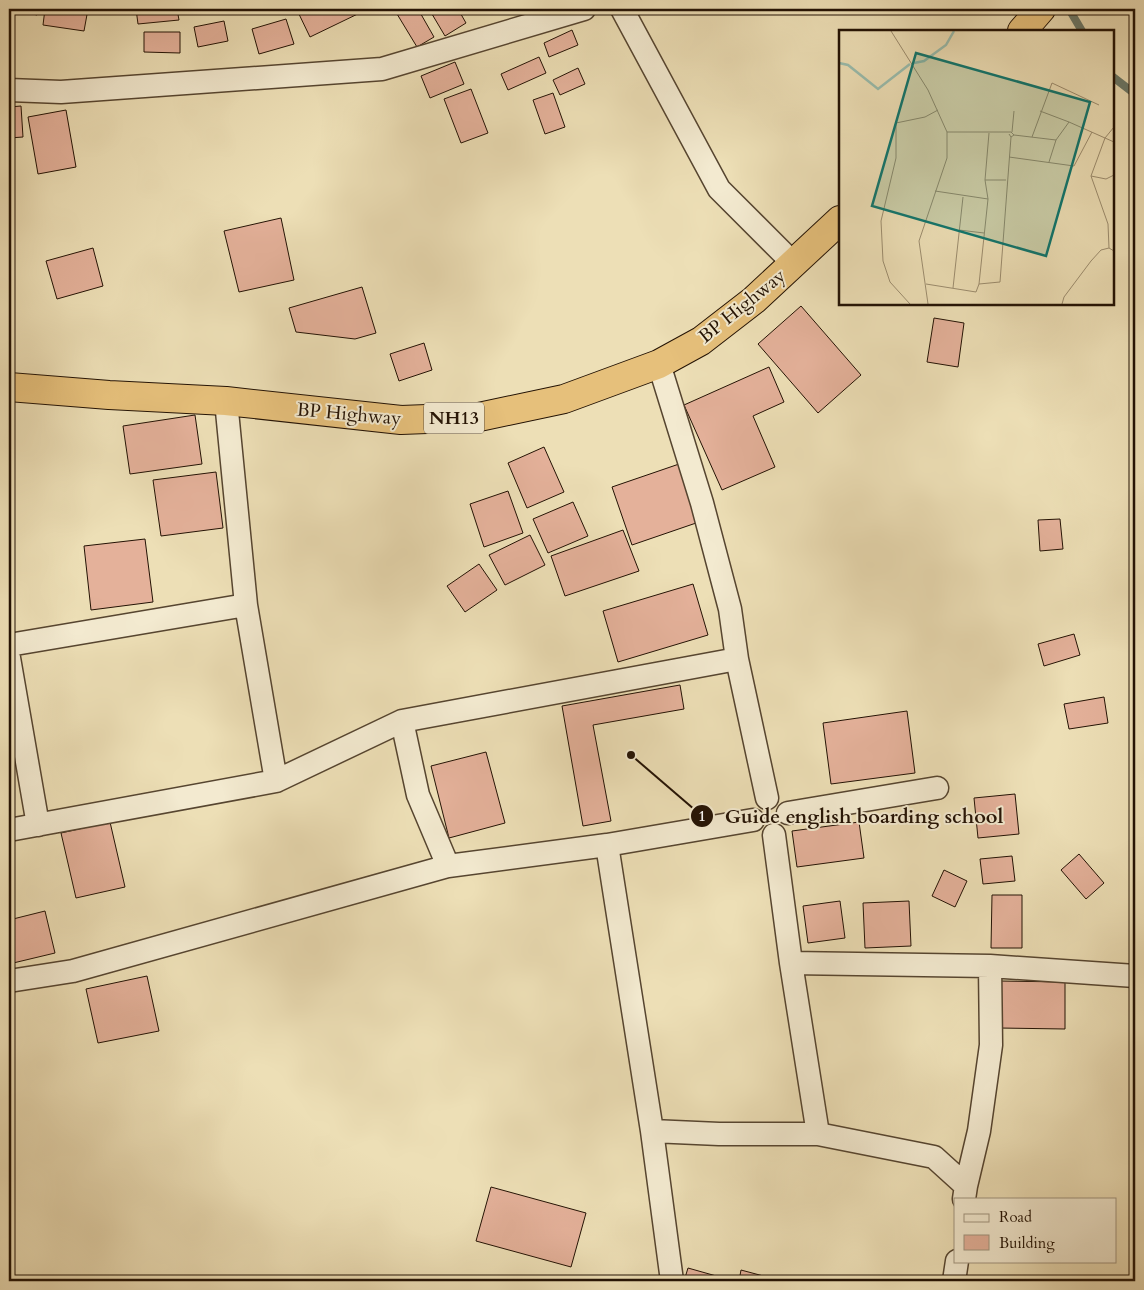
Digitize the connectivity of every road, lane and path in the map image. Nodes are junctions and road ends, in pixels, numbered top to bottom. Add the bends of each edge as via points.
1 (584, 9) edge
2 (622, 9) edge
3 (1041, 9) edge
4 (1023, 30) edge
5 (9, 90) edge
6 (839, 221) edge
7 (794, 264) junction
8 (659, 364) junction
9 (9, 387) edge
10 (226, 401) junction
11 (246, 605) junction
12 (9, 645) edge
13 (9, 658) edge
14 (737, 659) junction
15 (402, 721) junction
16 (276, 781) junction
17 (937, 788) dead end
18 (767, 798) junction
19 (788, 813) junction
20 (753, 820) junction
21 (38, 824) junction
22 (9, 830) edge
23 (774, 835) junction
24 (607, 845) junction
25 (448, 866) junction
26 (791, 963) junction
27 (990, 966) junction
28 (1135, 976) edge
29 (9, 981) edge
30 (652, 1130) junction
31 (818, 1134) junction
32 (965, 1192) edge
33 (957, 1262) edge
34 (672, 1281) edge
35 (954, 1281) edge

1 - 5 street via 382,69 61,92
2 - 7 street via 719,189
3 - 4 highway
6 - 7 highway, BP Highway / NH13
7 - 8 highway, BP Highway / NH13 via 701,341
8 - 10 highway, BP Highway / NH13 via 564,399 478,417 401,420
8 - 14 street via 730,609
9 - 10 highway, BP Highway / NH13
10 - 11 street
11 - 12 street
11 - 16 street
13 - 21 street
14 - 15 street
14 - 18 street
15 - 16 street
15 - 25 street via 418,795
16 - 21 street
17 - 19 street
18 - 19 street via 778,799
18 - 20 street via 757,804
19 - 23 street via 784,829
20 - 23 street via 762,833
20 - 24 street
21 - 22 street
23 - 26 street
24 - 25 street
24 - 30 street
25 - 29 street via 73,971
26 - 27 street
26 - 31 street
27 - 28 street
27 - 32 street via 991,1045 979,1131
30 - 31 street
30 - 34 street
31 - 32 street via 934,1157
33 - 35 street

